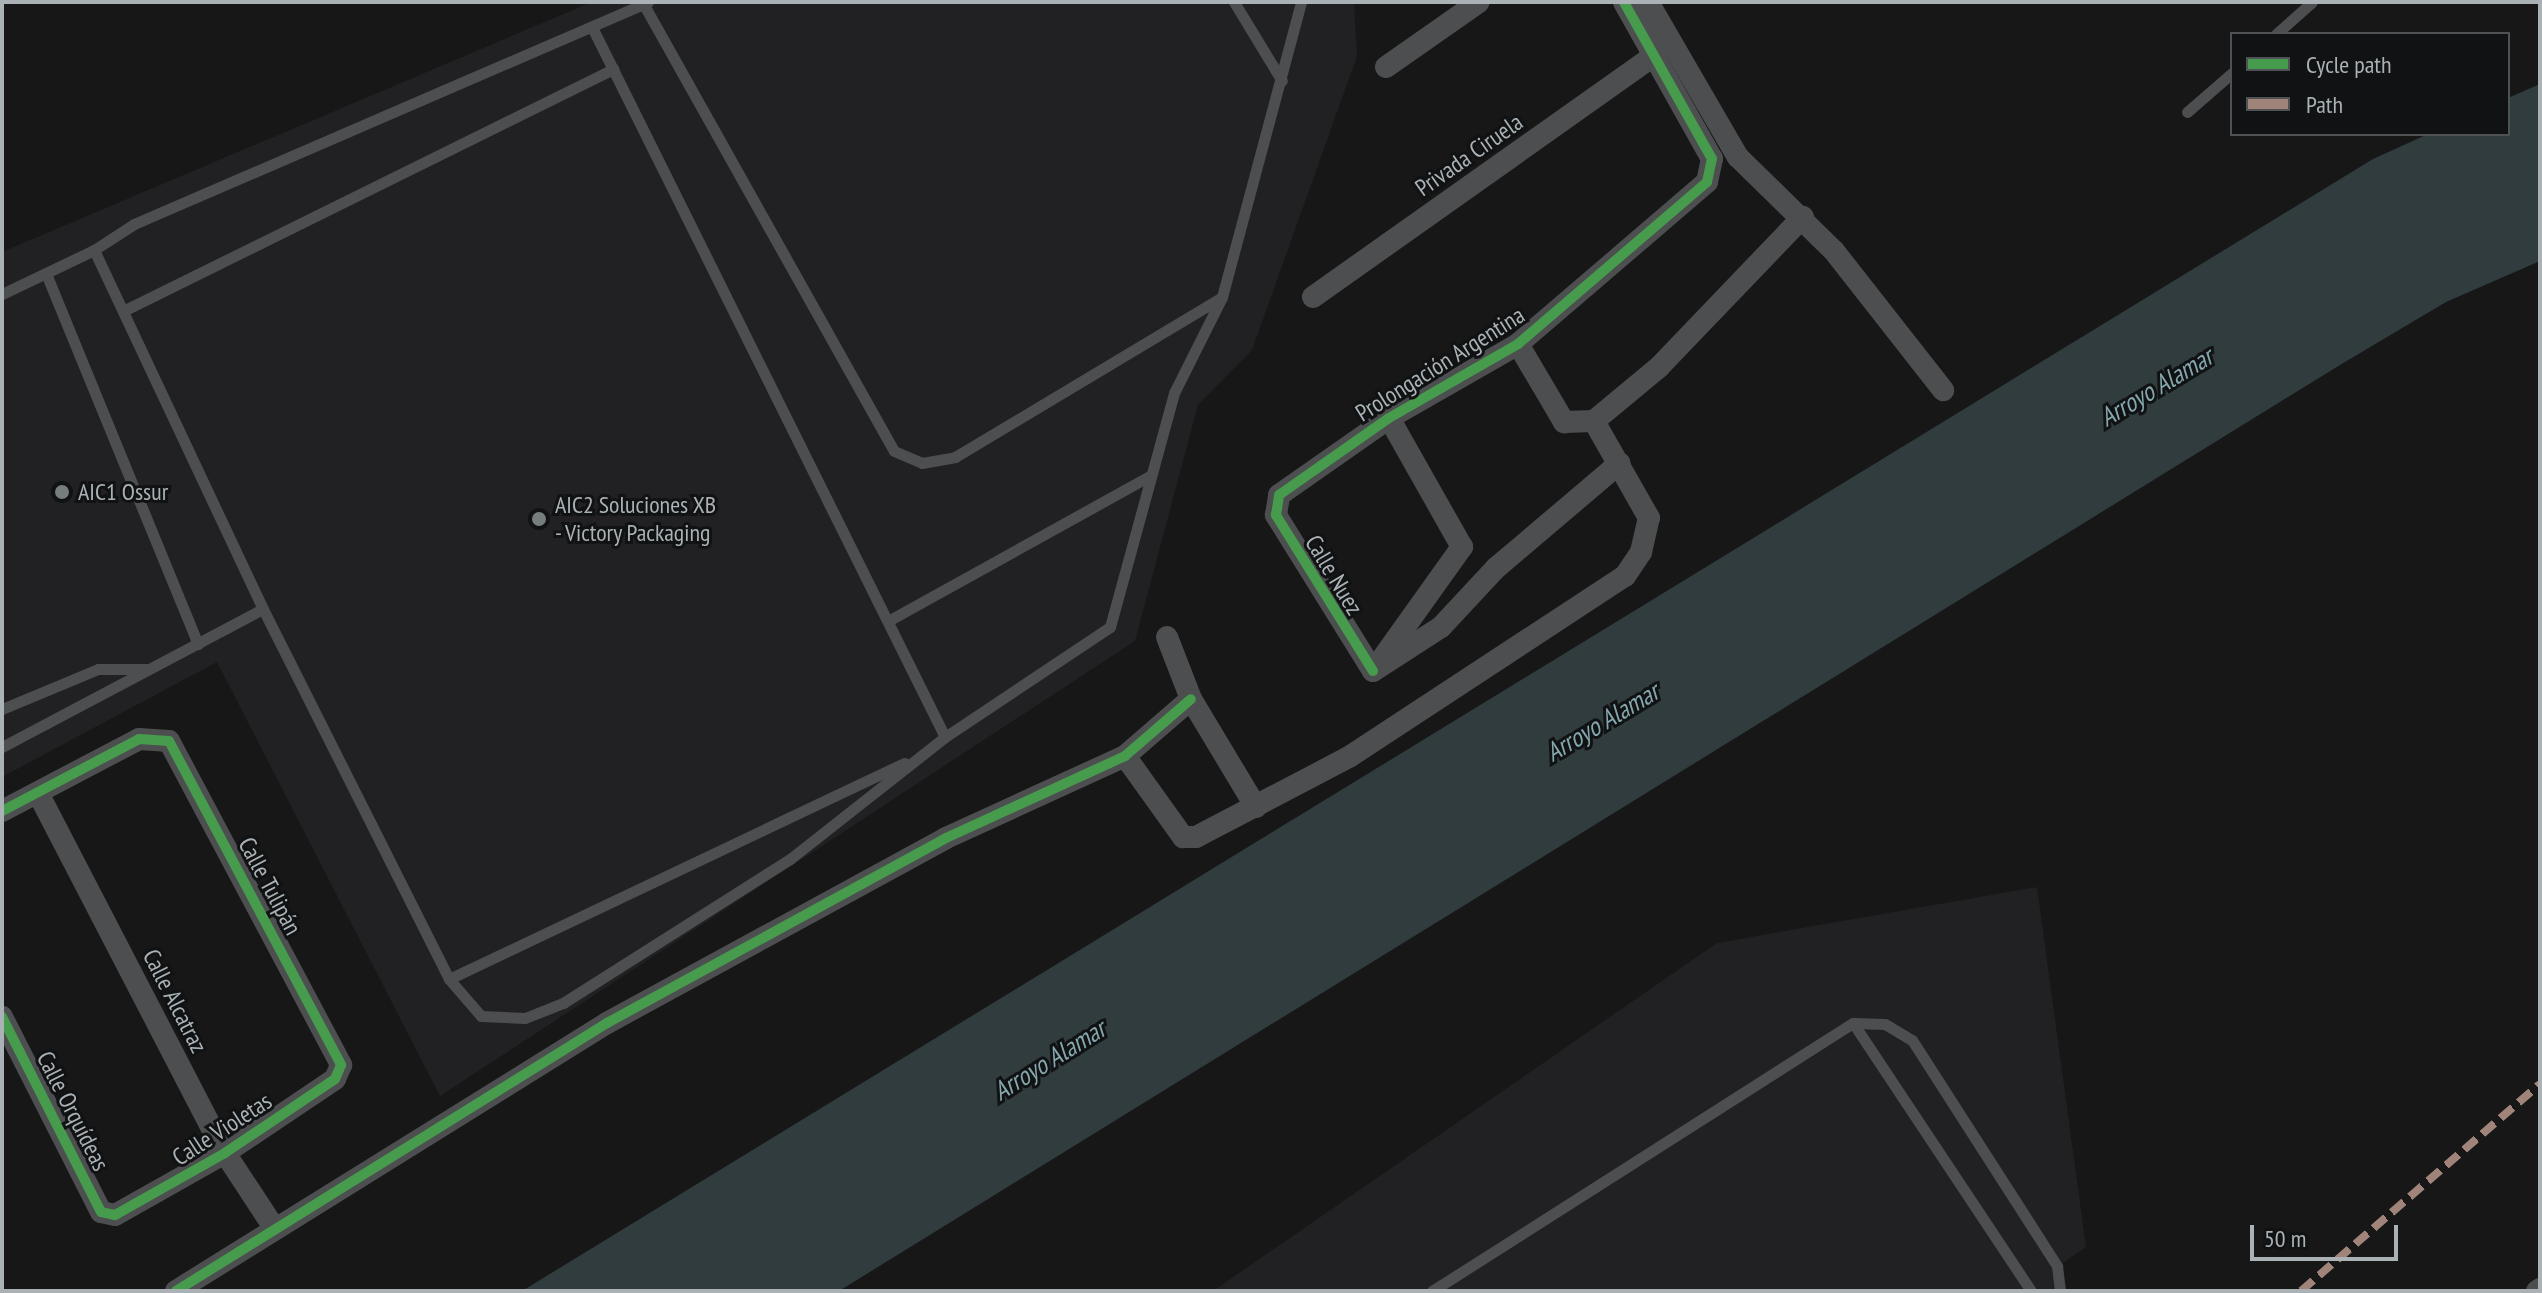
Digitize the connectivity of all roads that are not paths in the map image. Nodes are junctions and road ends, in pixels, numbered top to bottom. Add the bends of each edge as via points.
1 (1234, 2) edge
2 (1291, 2) edge
3 (1301, 2) edge
4 (1479, 2) edge
5 (1624, 2) edge
6 (1648, 2) edge
7 (2312, 2) edge
8 (646, 3) edge
9 (1298, 15) junction
10 (593, 29) junction
11 (2278, 32) edge
12 (1655, 55) junction
13 (1386, 67) dead end
14 (613, 69) junction
15 (2230, 75) edge
16 (1282, 81) junction
17 (2187, 112) dead end
18 (1738, 157) junction
19 (1712, 165) junction
20 (1803, 217) junction
21 (94, 250) junction
22 (47, 276) junction
23 (2, 294) edge
24 (1222, 297) junction
25 (1313, 297) dead end
26 (123, 311) junction
27 (1518, 344) junction
28 (1943, 390) dead end
29 (1389, 418) junction
30 (1584, 423) junction
31 (1620, 463) junction
32 (1150, 476) junction
33 (1279, 495) joint
34 (263, 609) junction
35 (888, 621) junction
36 (1167, 637) dead end
37 (198, 644) junction
38 (151, 669) junction
39 (1373, 671) junction
40 (1191, 699) junction
41 (2, 709) edge
42 (945, 737) junction
43 (2, 747) edge
44 (923, 754) junction
45 (1125, 756) junction
46 (38, 793) junction
47 (1256, 807) junction
48 (2, 811) edge
49 (449, 979) junction
50 (2, 1017) edge
51 (1853, 1023) junction
52 (341, 1065) joint
53 (225, 1153) junction
54 (115, 1215) joint
55 (275, 1229) junction
56 (176, 1291) edge
57 (1432, 1291) edge
58 (2031, 1291) edge
59 (2060, 1291) edge

1 - 16 lane
2 - 9 lane
3 - 9 lane
4 - 13 street
5 - 12 street
6 - 18 street
7 - 11 lane
8 - 10 lane
8 - 24 lane via 894,451 922,463 955,457
9 - 16 lane
10 - 14 lane
10 - 21 lane via 134,224
12 - 19 street
12 - 25 street, Privada Ciruela
14 - 26 lane
14 - 35 lane
15 - 17 lane
16 - 24 lane
18 - 19 street, Prolongación Argentina
18 - 20 street
19 - 27 street, Prolongación Argentina
20 - 28 street
20 - 30 street via 1659,367
21 - 22 lane
21 - 26 lane
22 - 23 lane
22 - 37 lane
24 - 32 lane via 1174,393
26 - 34 lane
27 - 29 street, Prolongación Argentina
27 - 30 street
29 - 33 street, Prolongación Argentina
29 - 39 street via 1459,537 1459,557
30 - 31 street
31 - 39 street via 1496,568 1441,627
31 - 47 street via 1649,518 1641,552 1625,576 1349,757
32 - 35 lane
32 - 42 lane via 1110,627
33 - 39 street, Calle Nuez via 1276,515
34 - 37 lane
34 - 49 lane
35 - 42 lane
36 - 40 street
37 - 38 lane
38 - 41 lane via 98,669
38 - 43 lane
40 - 45 street
40 - 47 street
42 - 44 lane
44 - 49 lane
44 - 49 lane via 790,859 563,1003 525,1018 481,1016
45 - 47 street via 1183,837
45 - 55 street via 946,838 607,1023
46 - 48 street
46 - 52 street, Calle Tulipán via 155,737 169,741
46 - 53 street, Calle Alcatraz
50 - 54 street, Calle Orquídeas via 101,1212
51 - 57 lane
51 - 58 lane
51 - 59 lane via 1885,1024 1912,1040 2057,1266
52 - 53 street, Calle Violetas via 335,1079
53 - 54 street, Calle Violetas
53 - 55 street, Calle Alcatraz
55 - 56 street

